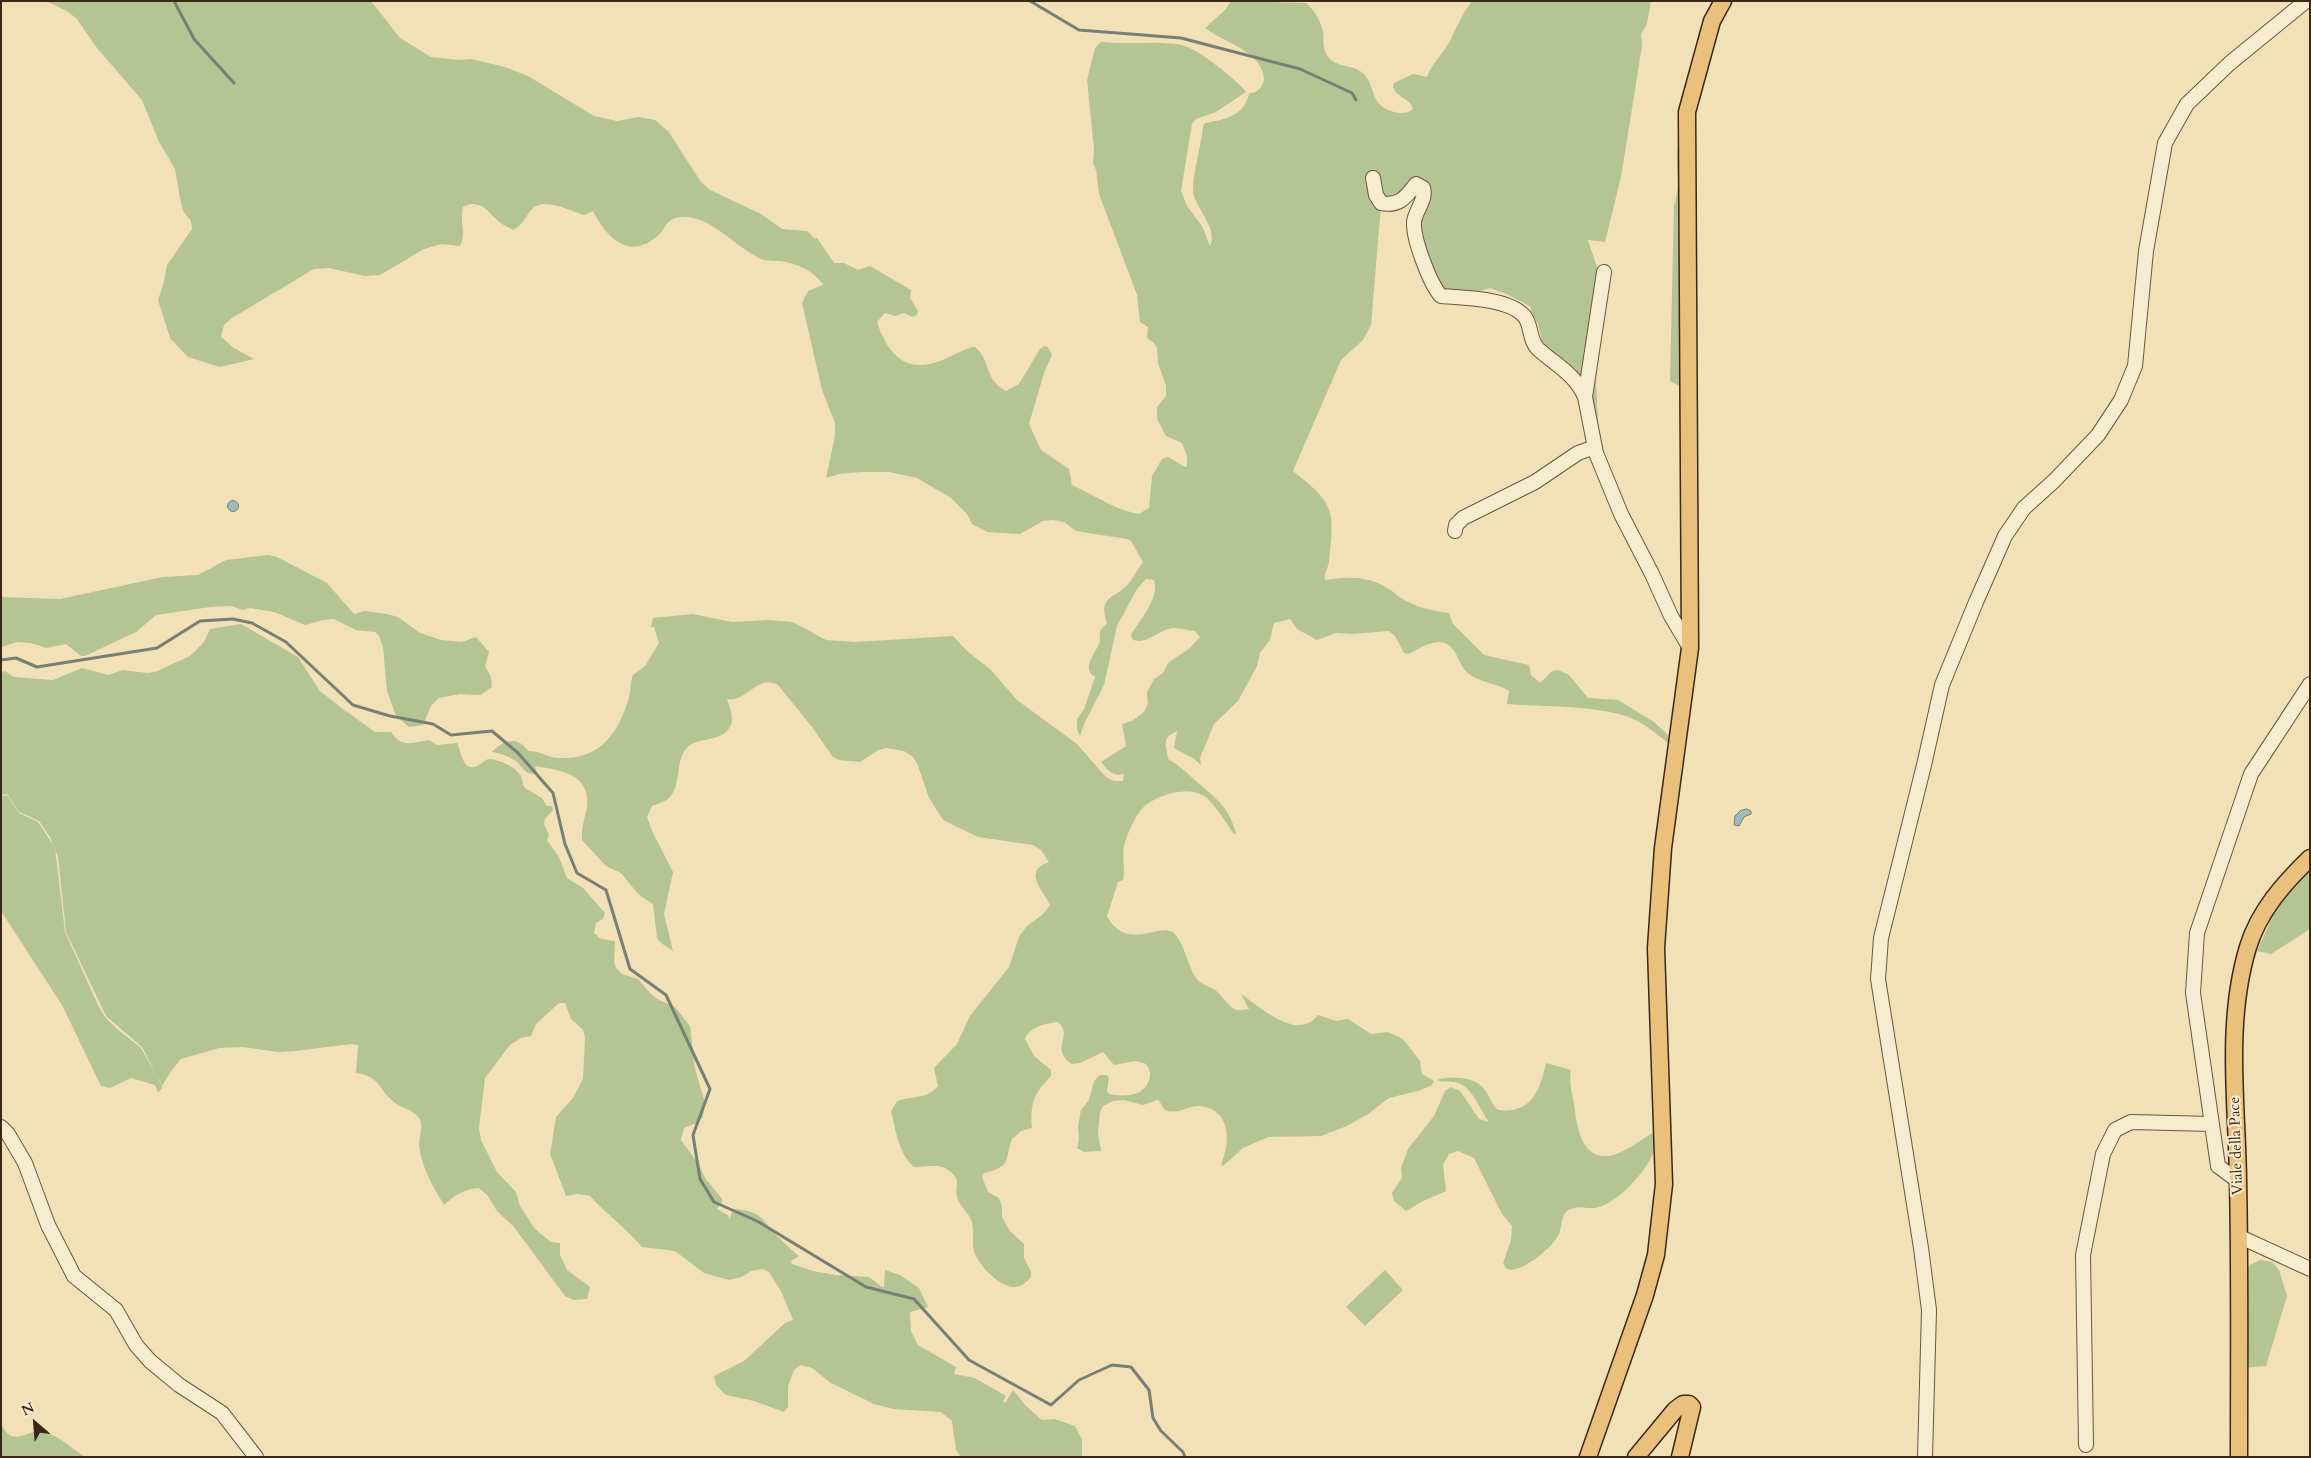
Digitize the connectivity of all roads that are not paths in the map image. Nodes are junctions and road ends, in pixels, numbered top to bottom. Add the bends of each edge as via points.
1 (1723, 1) edge
2 (2306, 1) edge
3 (1373, 178) dead end
4 (1604, 272) dead end
5 (1585, 398) junction
6 (1595, 448) junction
7 (1455, 531) dead end
8 (1690, 648) junction
9 (2310, 684) edge
10 (2310, 858) edge
11 (2212, 1124) junction
12 (1, 1127) edge
13 (2238, 1181) junction
14 (2238, 1236) junction
15 (2310, 1269) edge
16 (2086, 1445) dead end
17 (256, 1457) edge
18 (1588, 1457) edge
19 (1636, 1457) edge
20 (1680, 1457) edge
21 (1925, 1457) edge
22 (2239, 1457) edge

1 - 8 main road via 1712,21 1687,112
2 - 21 street via 2230,63 2187,104 2165,143 2146,251 2135,366 2125,392 2098,435 2024,508 2005,536 1942,685 1881,938 1878,978 1929,1310
3 - 5 street via 1381,203 1401,201 1416,184 1422,188 1423,197 1414,222 1416,240 1435,289 1441,296 1516,308 1529,324 1534,346 1569,372
4 - 5 street
5 - 6 street
6 - 7 street via 1578,453 1535,482 1463,518
6 - 8 street via 1621,514
8 - 18 main road via 1663,848 1656,948 1664,1184 1656,1255
9 - 11 street via 2251,774 2197,933 2193,993
10 - 13 main road, Viale della Pace via 2284,883 2265,910 2248,946 2233,1036
11 - 13 street via 2218,1166
11 - 16 street via 2131,1122 2115,1130 2103,1154 2082,1255
12 - 17 street via 25,1163 48,1225 74,1276 116,1310 136,1345 150,1361 222,1413
13 - 14 main road, Viale della Pace
14 - 15 street
14 - 22 main road, Viale della Pace
19 - 20 main road via 1675,1410 1689,1404 1692,1407

